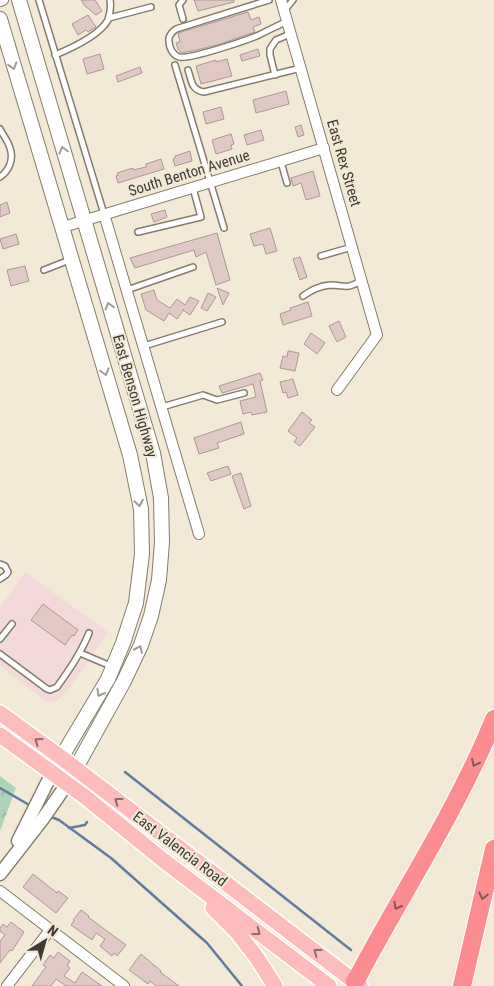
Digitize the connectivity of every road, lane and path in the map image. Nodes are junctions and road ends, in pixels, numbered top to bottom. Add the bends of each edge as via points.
1 (19, 0) edge
2 (39, 0) edge
3 (110, 0) edge
4 (183, 0) edge
5 (269, 0) edge
6 (282, 0) edge
7 (293, 0) edge
8 (151, 7) dead end
9 (286, 16) junction
10 (108, 18) junction
11 (183, 19) dead end
12 (0, 20) edge
13 (291, 34) junction
14 (3, 46) edge
15 (55, 55) junction
16 (175, 65) dead end
17 (300, 68) junction
18 (188, 70) dead end
19 (275, 75) junction
20 (0, 129) edge
21 (324, 148) junction
22 (281, 162) junction
23 (0, 177) edge
24 (210, 182) junction
25 (287, 183) dead end
26 (193, 188) junction
27 (104, 214) junction
28 (83, 220) junction
29 (63, 227) junction
30 (224, 228) dead end
31 (138, 232) dead end
32 (352, 247) junction
33 (321, 256) dead end
34 (72, 259) junction
35 (194, 267) dead end
36 (44, 270) dead end
37 (361, 281) junction
38 (127, 290) junction
39 (303, 296) dead end
40 (222, 322) dead end
41 (144, 346) junction
42 (337, 390) dead end
43 (244, 393) dead end
44 (162, 407) junction
45 (199, 534) dead end
46 (0, 564) edge
47 (0, 582) edge
48 (12, 624) dead end
49 (89, 633) dead end
50 (0, 639) edge
51 (80, 652) junction
52 (0, 654) edge
53 (113, 667) junction
54 (0, 713) edge
55 (494, 719) edge
56 (0, 735) edge
57 (62, 758) junction
58 (76, 770) junction
59 (52, 773) junction
60 (67, 784) junction
61 (37, 817) junction
62 (494, 849) edge
63 (163, 860) junction
64 (3, 870) edge
65 (0, 891) edge
66 (50, 930) junction
67 (118, 984) edge
68 (356, 985) edge
69 (8, 986) edge
70 (275, 986) edge
71 (329, 986) edge
72 (462, 986) edge

28 -> 1 main road, East Benson Highway
2 - 15 lane
3 - 10 lane
4 - 11 lane via 179,5
5 - 9 lane via 176,29 168,41 171,50 180,57 192,56 257,36
6 - 9 street, East Rex Street
7 - 9 lane
8 - 10 lane
9 - 13 street, East Rex Street
10 - 15 lane via 96,33
12 - 14 main road, East Benson Highway
13 - 17 street, East Rex Street
13 - 19 lane via 276,40 270,49
14 -> 29 main road, East Benson Highway
15 - 27 lane
16 - 24 lane
17 - 19 lane
17 - 21 street, East Rex Street
18 - 19 lane via 194,88 204,92
20 - 23 lane via 12,159
21 - 22 street, South Benton Avenue
21 - 32 street, East Rex Street
22 - 24 street, South Benton Avenue
22 - 25 lane
24 - 26 street, South Benton Avenue
24 - 30 lane
26 - 27 street, South Benton Avenue
26 - 31 lane via 201,217
27 - 28 street, South Benton Avenue
27 - 38 street, East Benson Highway
28 - 29 street, South Benton Avenue
58 -> 28 main road, East Benson Highway via 141,646 160,580 162,542 161,498 153,453
29 - 34 main road, East Benson Highway
32 - 33 lane
32 - 37 street, East Rex Street
34 - 36 lane
34 -> 53 main road, East Benson Highway via 130,456 140,509 142,554 136,603
35 - 38 lane
37 - 39 lane via 348,287 324,286
37 - 42 street, East Rex Street via 377,335
38 - 41 street, East Benson Highway
40 - 41 lane
41 - 44 street, East Benson Highway
43 - 44 lane via 217,400 203,395
44 - 45 street, East Benson Highway
46 - 47 lane via 7,568 7,574
48 - 50 lane
49 - 51 lane
51 - 52 lane via 57,687 50,690
51 - 53 lane
53 -> 57 main road, East Benson Highway
57 -> 54 main road, East Valencia Road
55 -> 68 highway via 437,837
56 - 59 main road, East Valencia Road
57 - 58 main road, East Valencia Road
57 - 59 main road, East Benson Highway
58 - 60 main road, East Benson Highway
68 -> 58 main road, East Valencia Road
59 - 60 main road, East Valencia Road
59 - 61 street via 38,801
60 - 61 street via 51,808
60 - 63 main road, East Valencia Road
61 - 64 street
62 -> 72 highway
63 - 70 main road via 237,932
63 -> 71 main road, East Valencia Road
65 - 66 street
66 - 67 street
66 - 69 street

